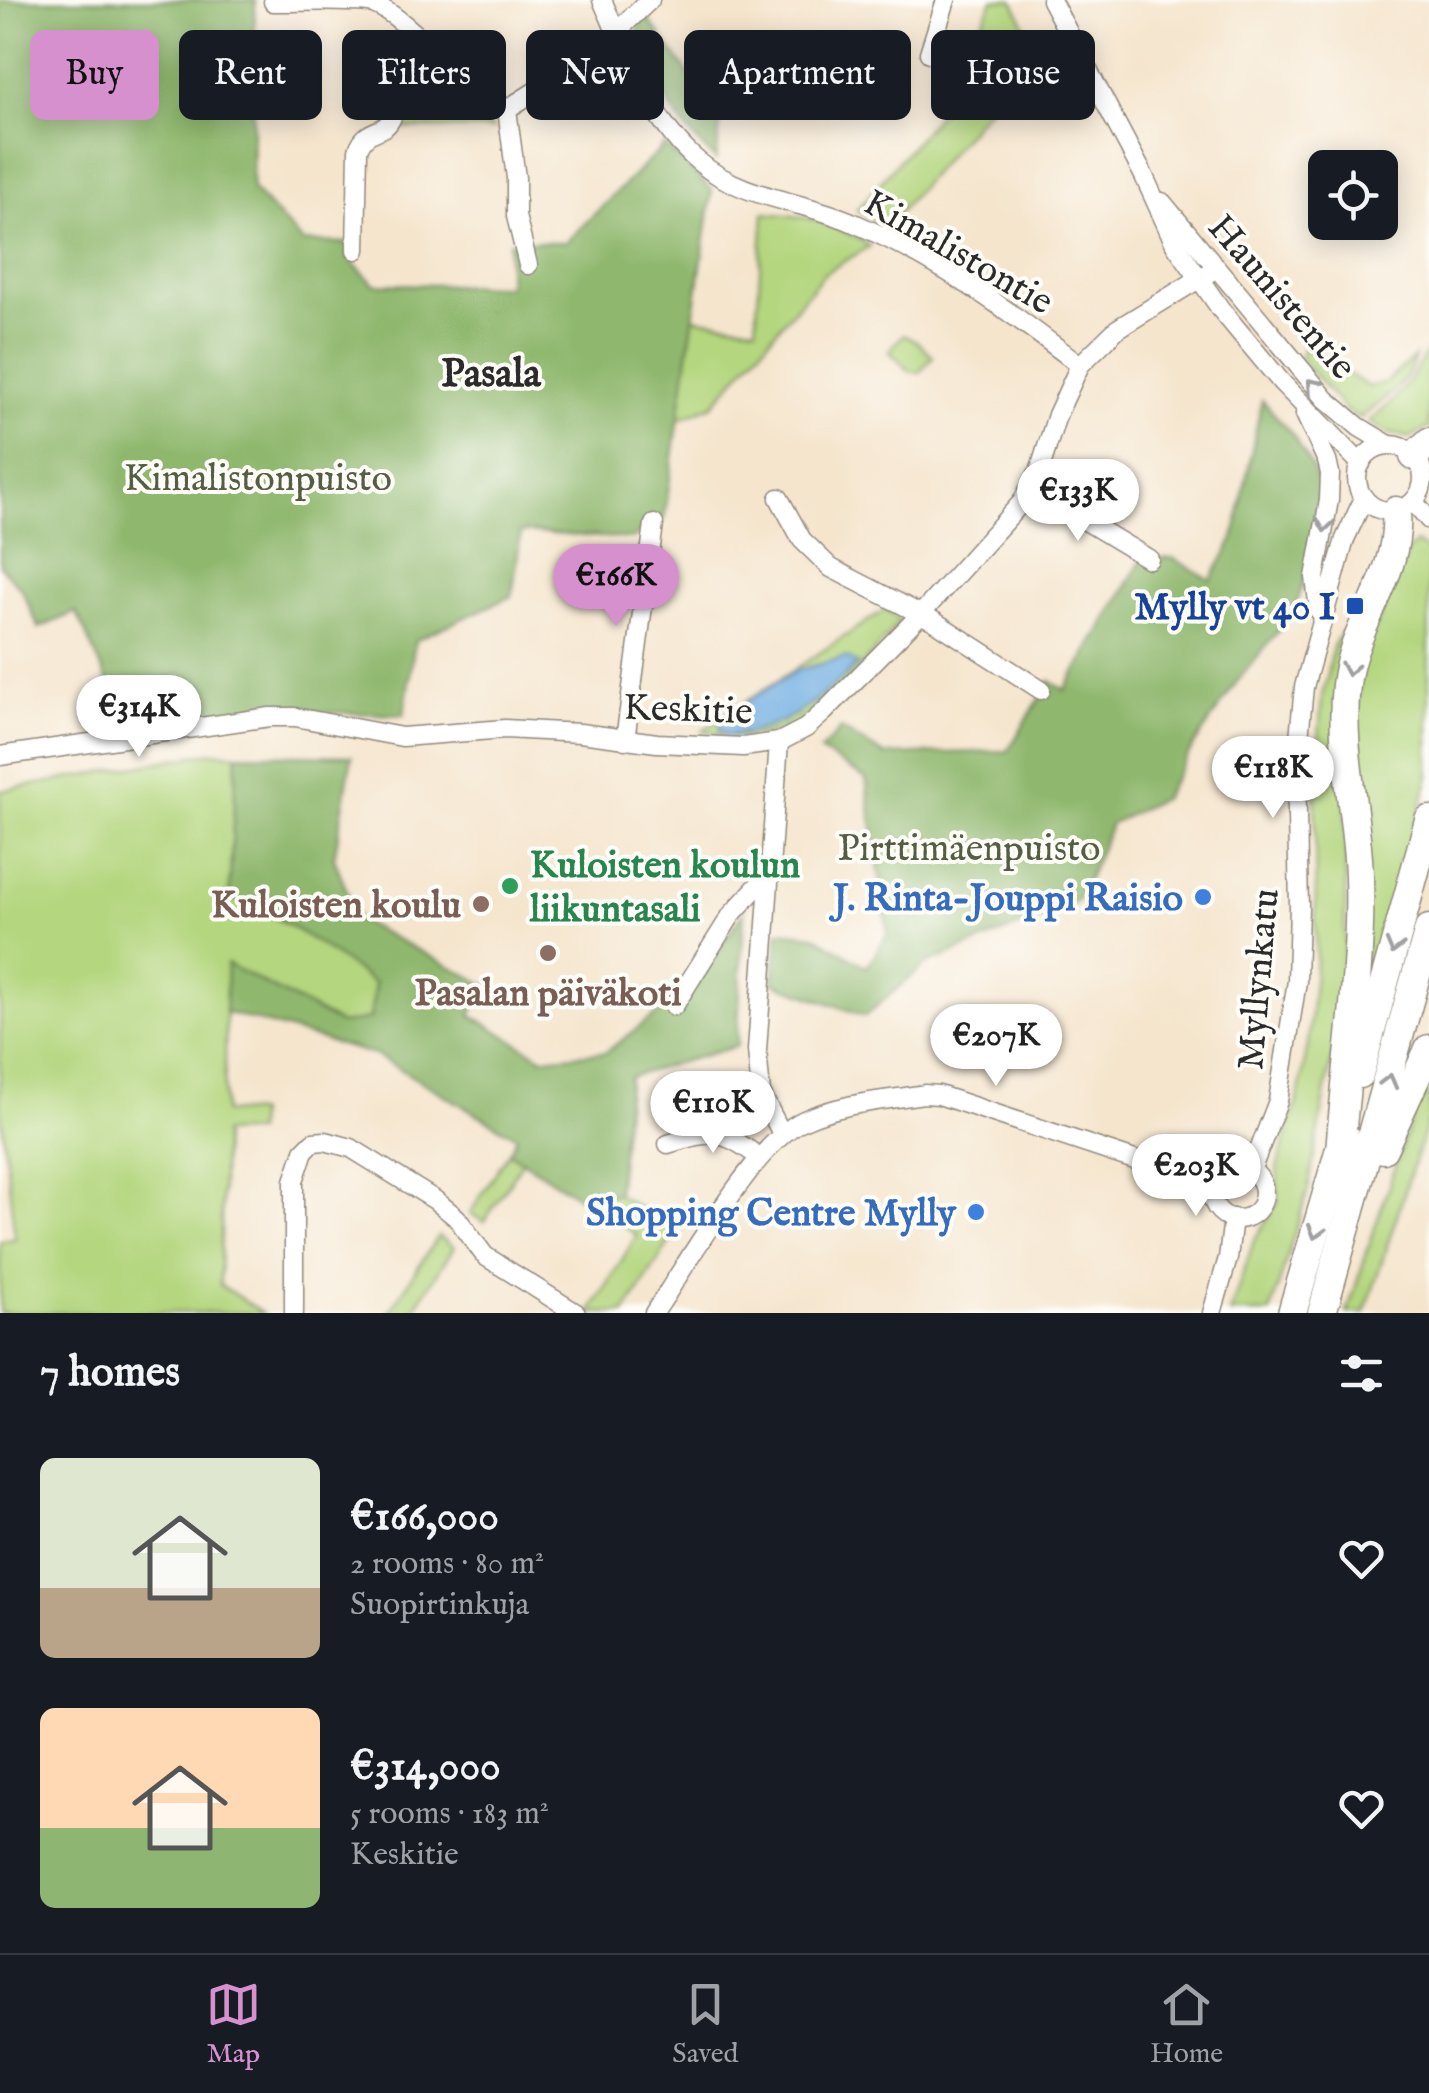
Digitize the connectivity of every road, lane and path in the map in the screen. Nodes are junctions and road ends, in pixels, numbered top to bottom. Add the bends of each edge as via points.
1 (602, 0) edge
2 (650, 0) edge
3 (946, 0) edge
4 (1050, 0) edge
5 (273, 2) edge
6 (410, 30) edge
7 (615, 30) edge
8 (618, 30) edge
9 (928, 53) dead end
10 (526, 97) edge
11 (507, 109) joint
12 (390, 120) edge
13 (663, 120) edge
14 (1142, 174) junction
15 (356, 250) dead end
16 (528, 265) dead end
17 (1216, 268) junction
18 (1198, 278) junction
19 (1080, 365) junction
20 (1298, 400) junction
21 (1411, 448) edge
22 (1360, 464) junction
23 (1031, 488) junction
24 (779, 498) dead end
25 (1364, 498) junction
26 (1405, 506) junction
27 (1429, 520) edge
28 (654, 524) dead end
29 (1150, 559) dead end
30 (920, 614) junction
31 (1320, 620) junction
32 (1041, 690) dead end
33 (625, 740) junction
34 (779, 742) junction
35 (0, 756) edge
36 (1429, 820) edge
37 (772, 870) junction
38 (1429, 929) edge
39 (674, 1006) dead end
40 (1429, 1050) edge
41 (781, 1132) junction
42 (668, 1144) dead end
43 (1340, 1151) junction
44 (760, 1156) junction
45 (1251, 1171) junction
46 (1213, 1186) junction
47 (1354, 1208) junction
48 (1232, 1218) junction
49 (294, 1313) edge
50 (576, 1313) edge
51 (654, 1313) edge
52 (1212, 1313) edge
53 (1292, 1313) edge
54 (1322, 1313) edge

1 - 7 street, Kimalistontie
2 - 8 street
3 - 9 street
4 - 14 street, Haunistentie
5 - 6 street via 369,3
10 - 11 street
11 - 16 street via 516,216
12 - 15 street via 365,136 358,150
13 - 19 street, Kimalistontie via 700,163 743,189 880,234 985,296
14 - 17 street, Haunistentie
14 - 18 street, Haunistentie
17 - 18 street, Keskitie
21 -> 17 street, Haunistentie via 1359,426 1326,399
18 - 19 street, Keskitie via 1117,328
18 - 20 street, Haunistentie
19 - 23 street, Keskitie
20 - 22 street, Haunistentie
20 -> 31 street via 1330,473 1315,577
21 - 22 street via 1373,450
21 - 26 street via 1424,481
22 - 25 street
23 - 29 street
23 - 30 street, Keskitie
24 - 30 street via 802,540 831,568
25 - 26 street via 1376,508
25 - 31 street, Myllynkatu
26 - 27 street
26 -> 43 highway via 1394,556 1354,644 1346,690 1360,917
28 - 33 street
30 - 32 street
30 - 34 street, Keskitie via 824,712
31 - 45 street, Myllynkatu via 1298,738 1294,1012 1278,1102
33 - 34 street, Keskitie via 718,747
33 - 35 street, Keskitie via 505,729 402,736 270,717
34 - 37 street
36 -> 43 highway
37 - 39 street via 732,914
37 - 41 street via 758,1061 761,1093
47 -> 38 highway
40 - 47 highway
41 - 44 street
41 - 46 street via 833,1108 924,1094
42 - 44 street via 720,1132
43 -> 53 highway
44 - 51 street
45 - 46 street via 1228,1169
45 - 48 street via 1262,1184 1262,1201 1248,1217
46 - 48 street via 1218,1210
47 - 54 highway
48 - 52 street
49 - 50 street via 294,1181 304,1151 325,1140 352,1148 435,1200 486,1256

